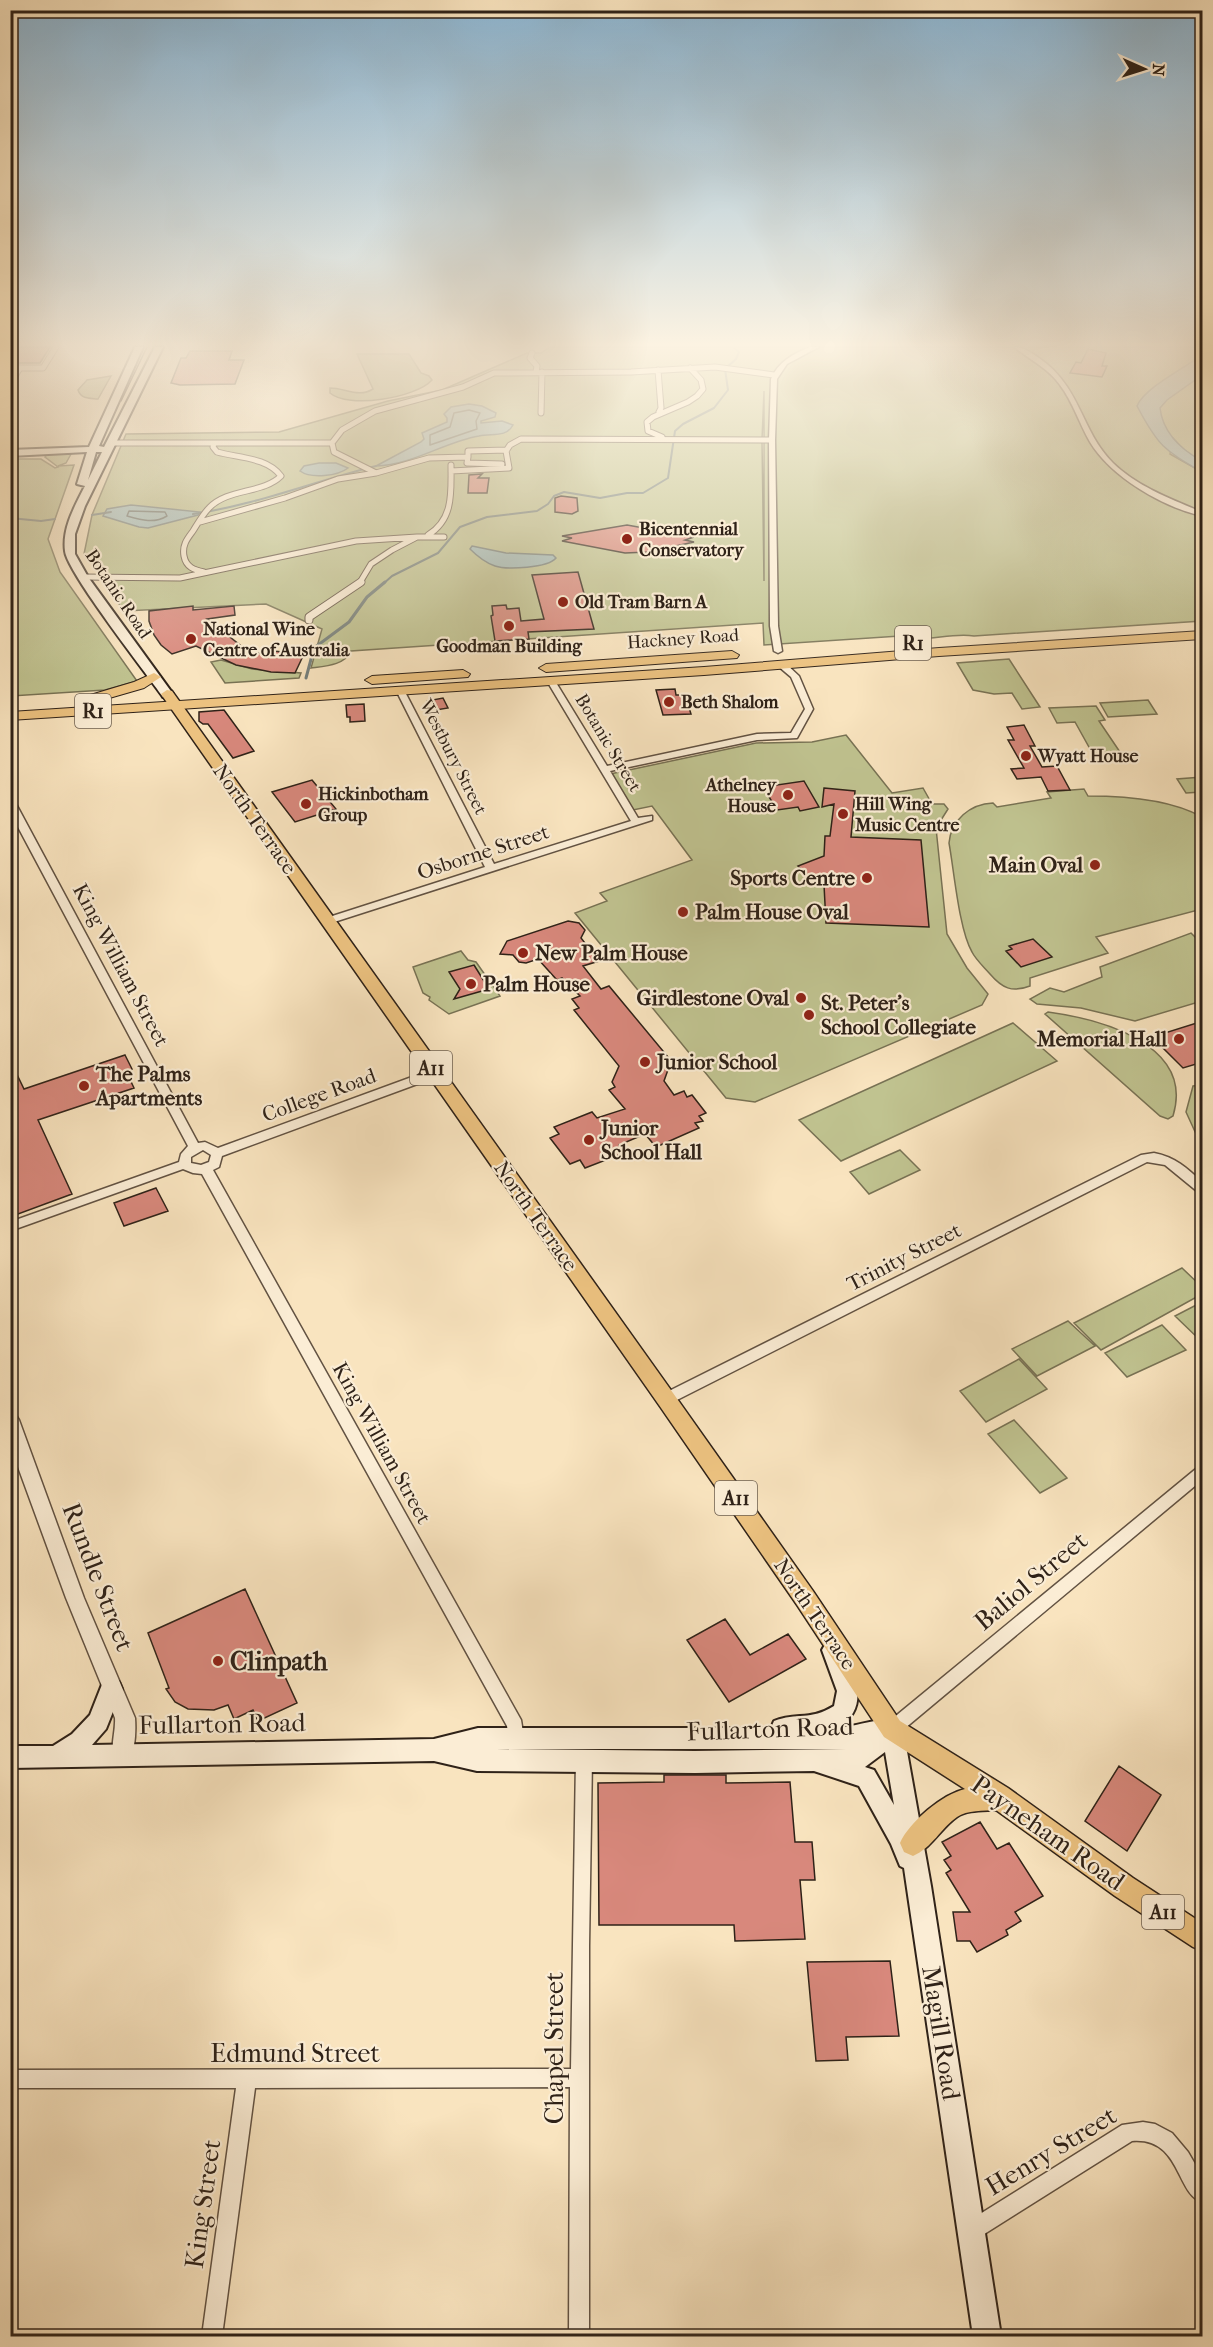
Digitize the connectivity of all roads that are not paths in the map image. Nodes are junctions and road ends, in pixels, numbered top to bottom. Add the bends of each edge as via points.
1 (91, 457) edge
2 (105, 457) edge
3 (235, 457) edge
4 (341, 457) edge
5 (452, 457) junction
6 (468, 457) joint
7 (505, 457) edge
8 (772, 457) edge
9 (1105, 457) edge
10 (508, 464) junction
11 (370, 470) junction
12 (451, 471) junction
13 (80, 506) junction
14 (1203, 514) edge
15 (200, 522) junction
16 (420, 537) junction
17 (444, 537) dead end
18 (188, 565) junction
19 (210, 573) junction
20 (185, 577) junction
21 (83, 578) junction
22 (309, 620) dead end
23 (1201, 627) edge
24 (939, 652) junction
25 (779, 658) junction
26 (801, 662) junction
27 (795, 676) junction
28 (154, 677) junction
29 (551, 681) junction
30 (350, 682) junction
31 (401, 692) junction
32 (373, 693) junction
33 (92, 699) junction
34 (171, 700) junction
35 (10, 704) edge
36 (10, 716) edge
37 (603, 770) junction
38 (10, 802) edge
39 (650, 818) dead end
40 (636, 822) junction
41 (491, 869) junction
42 (327, 921) junction
43 (435, 1073) junction
44 (195, 1148) junction
45 (217, 1153) junction
46 (185, 1164) junction
47 (206, 1169) junction
48 (1203, 1189) edge
49 (10, 1227) edge
50 (666, 1399) junction
51 (10, 1420) edge
52 (1203, 1472) edge
53 (826, 1629) junction
54 (111, 1689) junction
55 (892, 1729) junction
56 (722, 1738) junction
57 (522, 1739) junction
58 (434, 1750) junction
59 (122, 1755) junction
60 (57, 1756) junction
61 (10, 1757) edge
62 (807, 1759) junction
63 (584, 1760) junction
64 (999, 1797) junction
65 (912, 1843) junction
66 (920, 1886) junction
67 (1203, 1938) edge
68 (247, 2078) junction
69 (580, 2078) junction
70 (10, 2079) edge
71 (1203, 2193) edge
72 (972, 2231) junction
73 (212, 2337) edge
74 (579, 2337) edge
75 (987, 2337) edge

1 - 13 main road, Botanic Road
2 - 13 main road, Botanic Road
3 - 15 street via 268,465 281,476 274,483 210,506
4 - 11 street
5 - 6 street
5 - 11 street
5 - 12 street
6 - 10 street via 467,463
7 - 10 street
8 - 25 street via 774,626
9 - 14 street via 1122,473
10 - 12 street via 509,468
11 - 15 street
12 - 16 street via 444,524
13 - 21 main road, Botanic Road via 70,534 69,554
15 - 18 street via 184,543
16 - 17 street
16 - 19 street via 357,541
16 - 22 street via 374,562 358,586
18 - 19 street
18 - 20 street via 190,571
19 - 20 street
20 - 21 street
21 - 28 main road, Botanic Road
23 - 24 highway, Hackney Road / R1
23 - 25 highway, Hackney Road / R1
24 - 25 highway via 909,649
24 - 26 highway, Hackney Road / R1
25 - 26 highway, Hackney Road / R1
25 - 27 street
25 - 29 highway, Hackney Road / R1
25 - 30 highway, Hackney Road / R1
26 - 27 street
27 - 37 street via 809,709 794,736 757,737
28 - 33 highway
28 - 34 main road, Botanic Road
29 - 31 highway, Hackney Road / R1
29 - 37 street, Botanic Street
30 - 32 highway
30 - 34 highway, Hackney Road / R1
31 - 32 highway, Hackney Road / R1
31 - 41 street, Westbury Street
32 - 34 highway, Hackney Road / R1
33 - 34 highway, R1
33 - 35 highway, R1
34 - 36 highway, R1
34 - 42 main road, North Terrace / A11
37 - 40 street, Botanic Street
38 - 44 street, King William Street
39 - 40 street, Osborne Street
40 - 41 street, Osborne Street
41 - 42 street, Osborne Street
42 - 43 main road, North Terrace / A11
43 - 45 street, College Road
43 - 50 main road, North Terrace / A11
44 - 45 street via 210,1147
44 - 46 street via 184,1157
45 - 47 street via 215,1164
46 - 47 street via 191,1169
46 - 49 street
47 - 57 street, King William Street
48 - 50 street, Trinity Street via 1161,1157 1145,1158
50 - 53 main road, North Terrace / A11
51 - 54 street, Rundle Street
52 - 55 street, Baliol Street
53 - 55 main road, North Terrace / A11
53 - 56 main road via 848,1691 842,1713 823,1725
54 - 59 street, Rundle Street via 125,1718
54 - 60 main road via 103,1718 86,1738
55 - 56 main road, Fullarton Road via 851,1738
55 - 62 main road, Fullarton Road via 858,1759
55 - 64 main road, Payneham Road / A11
55 - 65 main road, Magill Road
56 - 57 main road, Fullarton Road
57 - 58 main road, Fullarton Road via 478,1739
57 - 63 main road via 537,1746 581,1752
58 - 59 main road, Fullarton Road
58 - 63 main road, Fullarton Road via 477,1761
59 - 60 main road, Fullarton Road
60 - 61 main road, Fullarton Road
62 - 63 main road, Fullarton Road
62 - 66 main road via 866,1778 899,1836
63 - 69 street, Chapel Street
64 - 65 main road via 962,1802 948,1809
64 - 67 main road, Payneham Road / A11
65 - 66 main road, Magill Road
66 - 72 main road, Magill Road
68 - 69 street, Edmund Street
68 - 70 street, Edmund Street
68 - 73 street, King Street
69 - 74 street, Chapel Street
71 - 72 street, Henry Street via 1163,2136 1141,2129 1129,2132
72 - 75 main road, Magill Road

